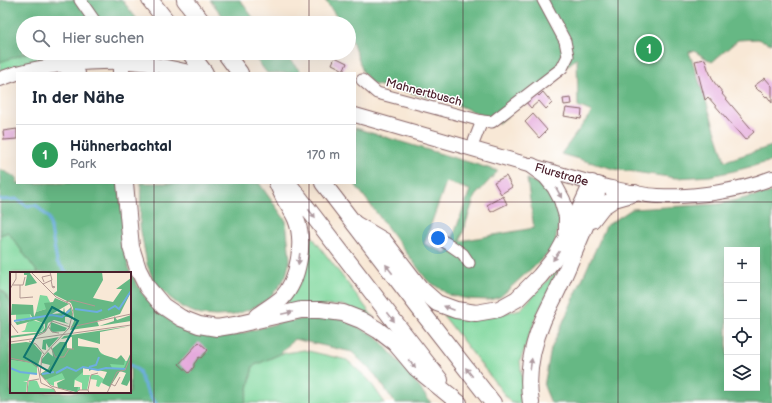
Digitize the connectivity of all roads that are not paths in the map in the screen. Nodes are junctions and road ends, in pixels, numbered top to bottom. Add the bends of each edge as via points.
1 (80, 0) edge
2 (150, 0) edge
3 (185, 0) edge
4 (543, 0) edge
5 (91, 16) edge
6 (162, 16) edge
7 (197, 16) edge
8 (195, 60) edge
9 (230, 60) edge
10 (116, 62) edge
11 (71, 69) edge
12 (40, 70) edge
13 (25, 72) edge
14 (188, 72) edge
15 (204, 72) edge
16 (239, 72) edge
17 (16, 73) edge
18 (0, 79) edge
19 (362, 80) dead end
20 (356, 115) edge
21 (482, 121) junction
22 (471, 149) junction
23 (532, 166) junction
24 (772, 178) edge
25 (125, 184) edge
26 (278, 184) edge
27 (289, 184) edge
28 (324, 184) edge
29 (595, 184) junction
30 (635, 193) junction
31 (355, 224) junction
32 (583, 233) junction
33 (567, 236) junction
34 (439, 239) dead end
35 (469, 263) dead end
36 (249, 321) junction
37 (459, 403) edge
38 (493, 403) edge
39 (531, 403) edge

1 - 5 lane
2 - 6 highway
3 - 7 highway
4 - 21 lane via 565,41 568,56 562,68 492,122
8 - 15 highway
9 - 16 highway
10 - 11 main road via 91,62
10 - 14 main road via 143,63
11 - 12 main road
12 - 13 main road
17 - 18 main road
19 - 21 lane, Mahnertbusch via 377,93
20 - 22 main road, Flurstraße
21 - 22 lane
22 - 23 main road, Flurstraße
23 - 29 main road, Flurstraße
23 -> 33 highway via 546,176 562,200 567,216
24 - 30 main road, Flurstraße via 714,193 657,196
25 - 36 highway via 131,247 147,287 163,306 181,318 199,325 217,328
26 -> 36 highway via 296,219 300,239 299,262 292,282 282,297
27 -> 37 highway
28 - 31 highway
29 - 30 main road, Flurstraße
29 - 32 highway via 596,200
29 - 33 highway
30 - 32 highway via 614,199 602,207
33 -> 31 highway via 557,255 517,299 500,309 476,313 456,310 437,303 420,288 384,241
38 -> 31 highway
39 -> 32 highway via 530,367 534,344
34 - 35 lane via 464,254
36 -> 37 highway via 301,310 343,312 378,330 395,343 416,368

